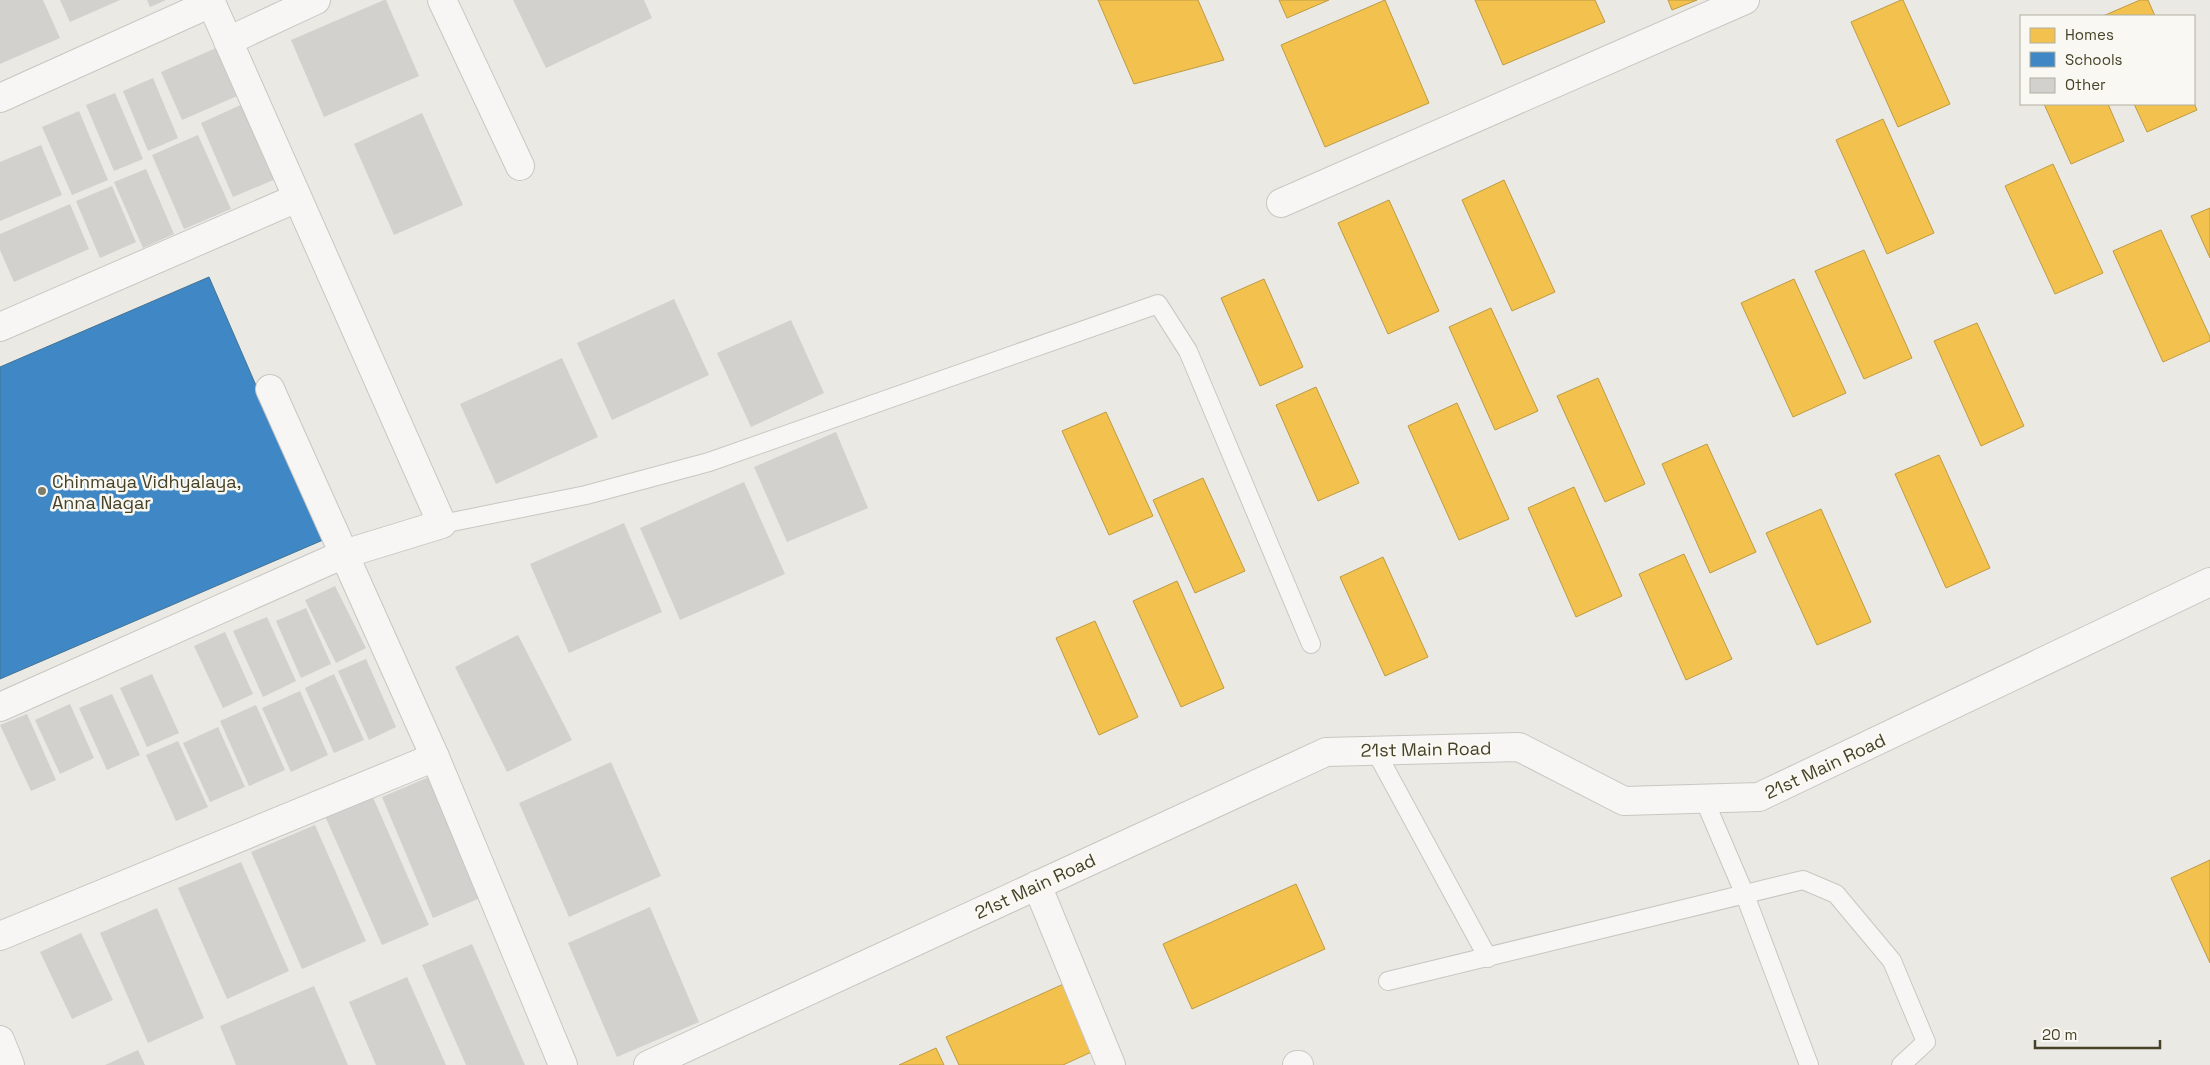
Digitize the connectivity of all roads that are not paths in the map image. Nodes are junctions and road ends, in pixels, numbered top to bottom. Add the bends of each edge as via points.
1 (316, 0) edge
2 (442, 0) edge
3 (1745, 0) edge
4 (211, 1) edge
5 (228, 41) junction
6 (0, 98) edge
7 (520, 166) dead end
8 (297, 198) junction
9 (1281, 204) dead end
10 (0, 327) edge
11 (270, 389) dead end
12 (442, 524) junction
13 (344, 554) junction
14 (2210, 582) edge
15 (1311, 644) dead end
16 (0, 707) edge
17 (1375, 750) junction
18 (436, 757) junction
19 (1704, 799) junction
20 (1036, 885) junction
21 (1744, 895) junction
22 (0, 936) edge
23 (1488, 958) junction
24 (1388, 982) dead end
25 (0, 1040) edge
26 (10, 1065) edge
27 (563, 1065) edge
28 (648, 1065) edge
29 (1111, 1065) edge
30 (1809, 1065) edge
31 (1901, 1065) edge

1 - 5 street
2 - 7 street
3 - 9 street
4 - 5 street
4 - 6 street
5 - 8 street
8 - 10 street
8 - 12 street
11 - 13 street
12 - 13 street
12 - 15 lane via 586,495 709,462 1158,304 1188,351
13 - 16 street
13 - 18 street
14 - 19 street, 21st Main Road via 1759,798
17 - 19 street, 21st Main Road via 1519,747 1624,801
17 - 20 street, 21st Main Road via 1326,752
17 - 23 lane
18 - 22 street
18 - 27 street
19 - 21 lane
20 - 28 street, 21st Main Road
20 - 29 street
21 - 23 lane
21 - 30 lane
21 - 31 lane via 1803,880 1836,894 1892,961 1926,1042
23 - 24 lane
25 - 26 street

